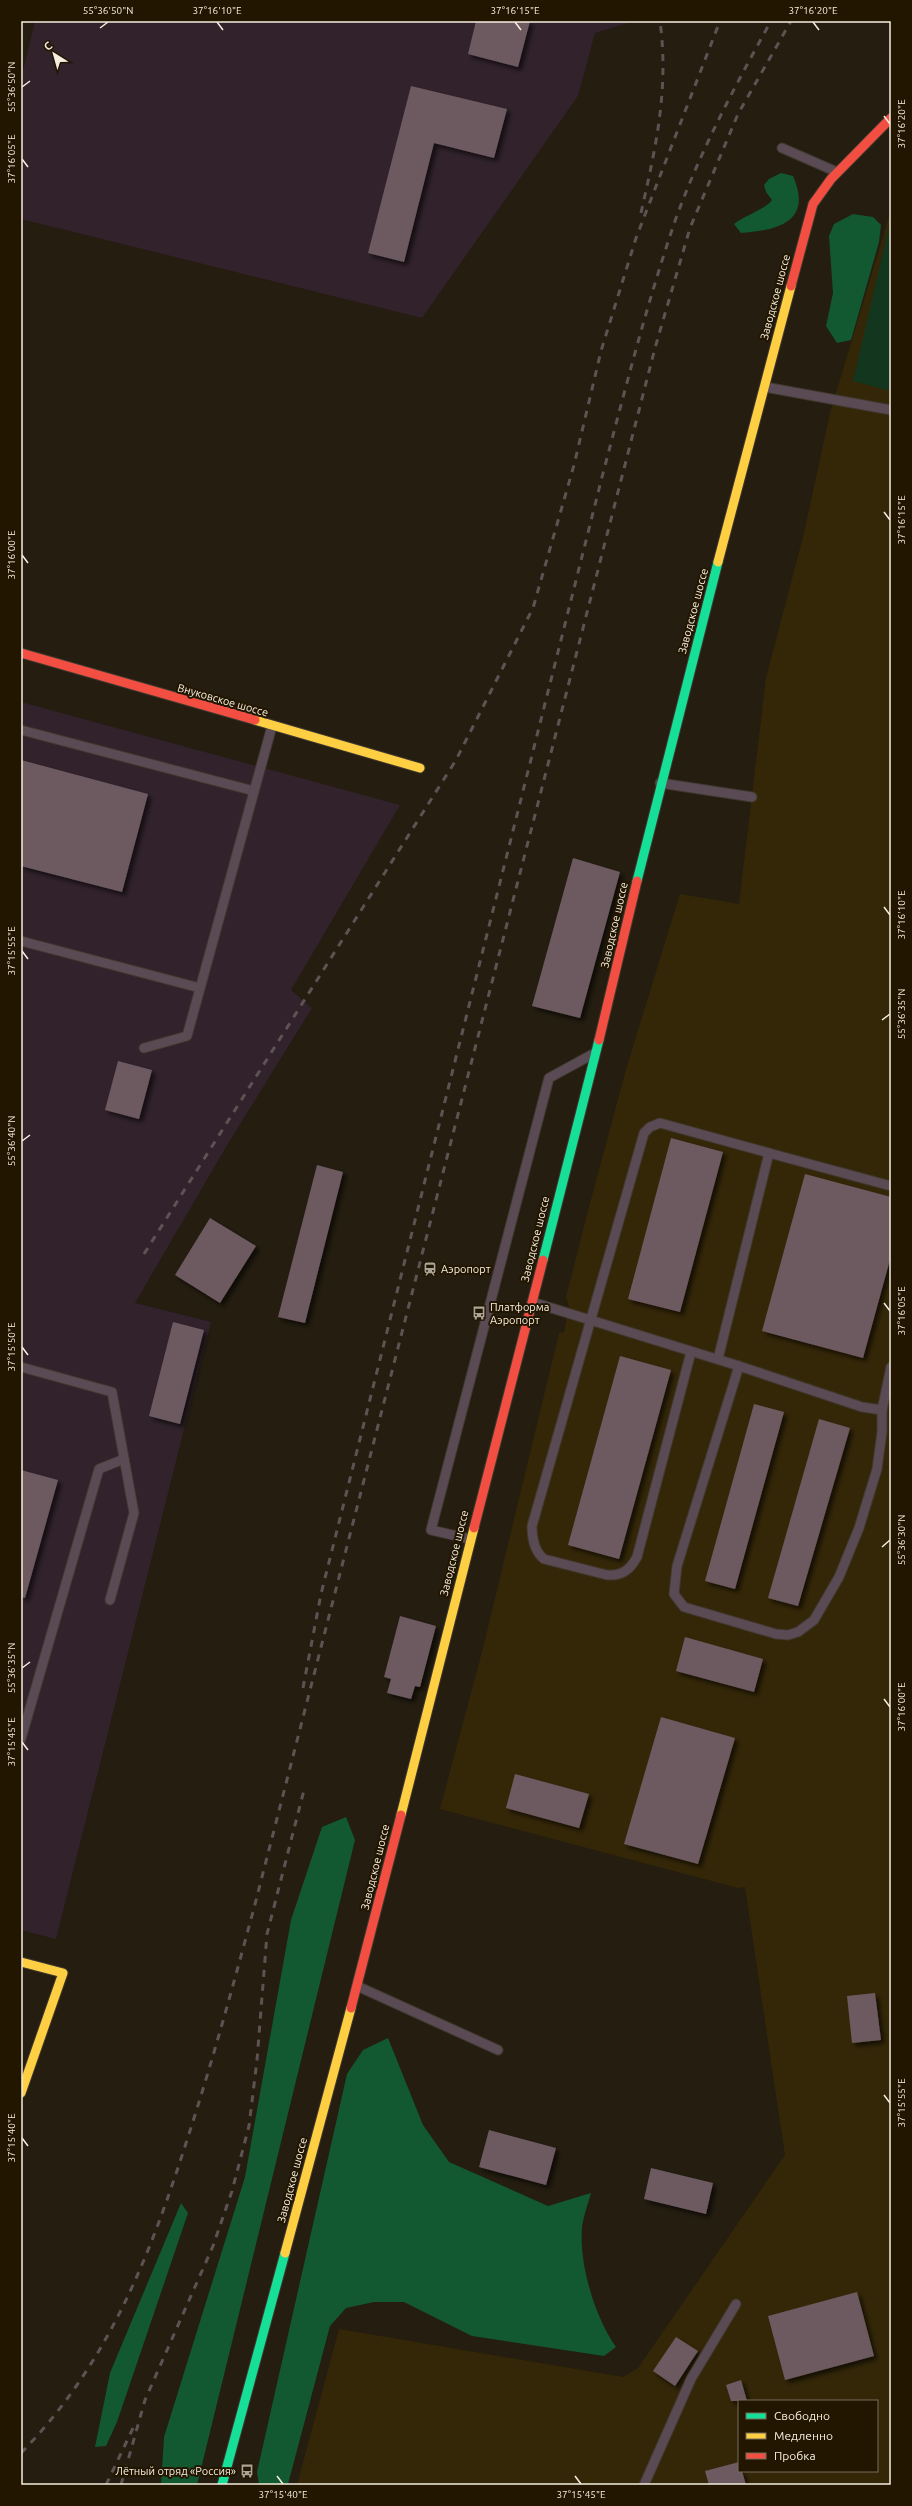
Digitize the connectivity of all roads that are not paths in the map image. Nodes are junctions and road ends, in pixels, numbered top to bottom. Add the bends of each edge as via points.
1 (891, 118) edge
2 (782, 148) dead end
3 (838, 173) junction
4 (763, 386) junction
5 (891, 410) edge
6 (21, 653) edge
7 (272, 726) junction
8 (21, 730) edge
9 (420, 768) dead end
10 (660, 783) junction
11 (254, 791) junction
12 (752, 797) dead end
13 (21, 941) edge
14 (200, 988) junction
15 (144, 1048) dead end
16 (596, 1052) junction
17 (769, 1153) junction
18 (891, 1186) edge
19 (531, 1302) junction
20 (591, 1322) junction
21 (691, 1352) junction
22 (718, 1359) junction
23 (740, 1366) junction
24 (21, 1367) edge
25 (891, 1367) edge
26 (882, 1410) junction
27 (124, 1459) junction
28 (470, 1539) junction
29 (110, 1600) dead end
30 (21, 1739) edge
31 (21, 1962) edge
32 (357, 1986) junction
33 (498, 2050) dead end
34 (21, 2093) edge
35 (736, 2304) dead end
36 (222, 2485) edge
37 (644, 2485) edge

1 - 3 street, Заводское шоссе
2 - 3 lane
3 - 4 street, Заводское шоссе via 813,204
4 - 5 lane
4 - 10 street, Заводское шоссе
6 - 7 street, Внуковское шоссе
7 - 9 street, Внуковское шоссе
7 - 11 lane
8 - 11 lane
10 - 12 lane
10 - 16 street, Заводское шоссе
11 - 14 lane
13 - 14 lane
14 - 15 lane via 187,1036
16 - 19 street, Заводское шоссе
16 - 28 lane via 549,1078 431,1530
17 - 18 lane
17 - 20 lane via 660,1123 650,1127 644,1133
17 - 22 lane
19 - 20 lane
19 - 28 street, Заводское шоссе
20 - 21 lane
20 - 21 lane via 532,1526 535,1546 538,1554 544,1559 616,1576 632,1567 637,1557
21 - 22 lane
22 - 23 lane
23 - 26 lane via 862,1407
23 - 26 lane via 676,1566 674,1594 684,1607 776,1634 788,1635 798,1632 814,1620 838,1577 859,1528 877,1469
24 - 27 lane via 112,1392
25 - 26 lane
27 - 29 lane via 134,1513
27 - 30 lane via 99,1469
28 - 32 street, Заводское шоссе
31 - 34 street via 63,1973
32 - 33 lane
32 - 36 street, Заводское шоссе
35 - 37 lane via 691,2379

